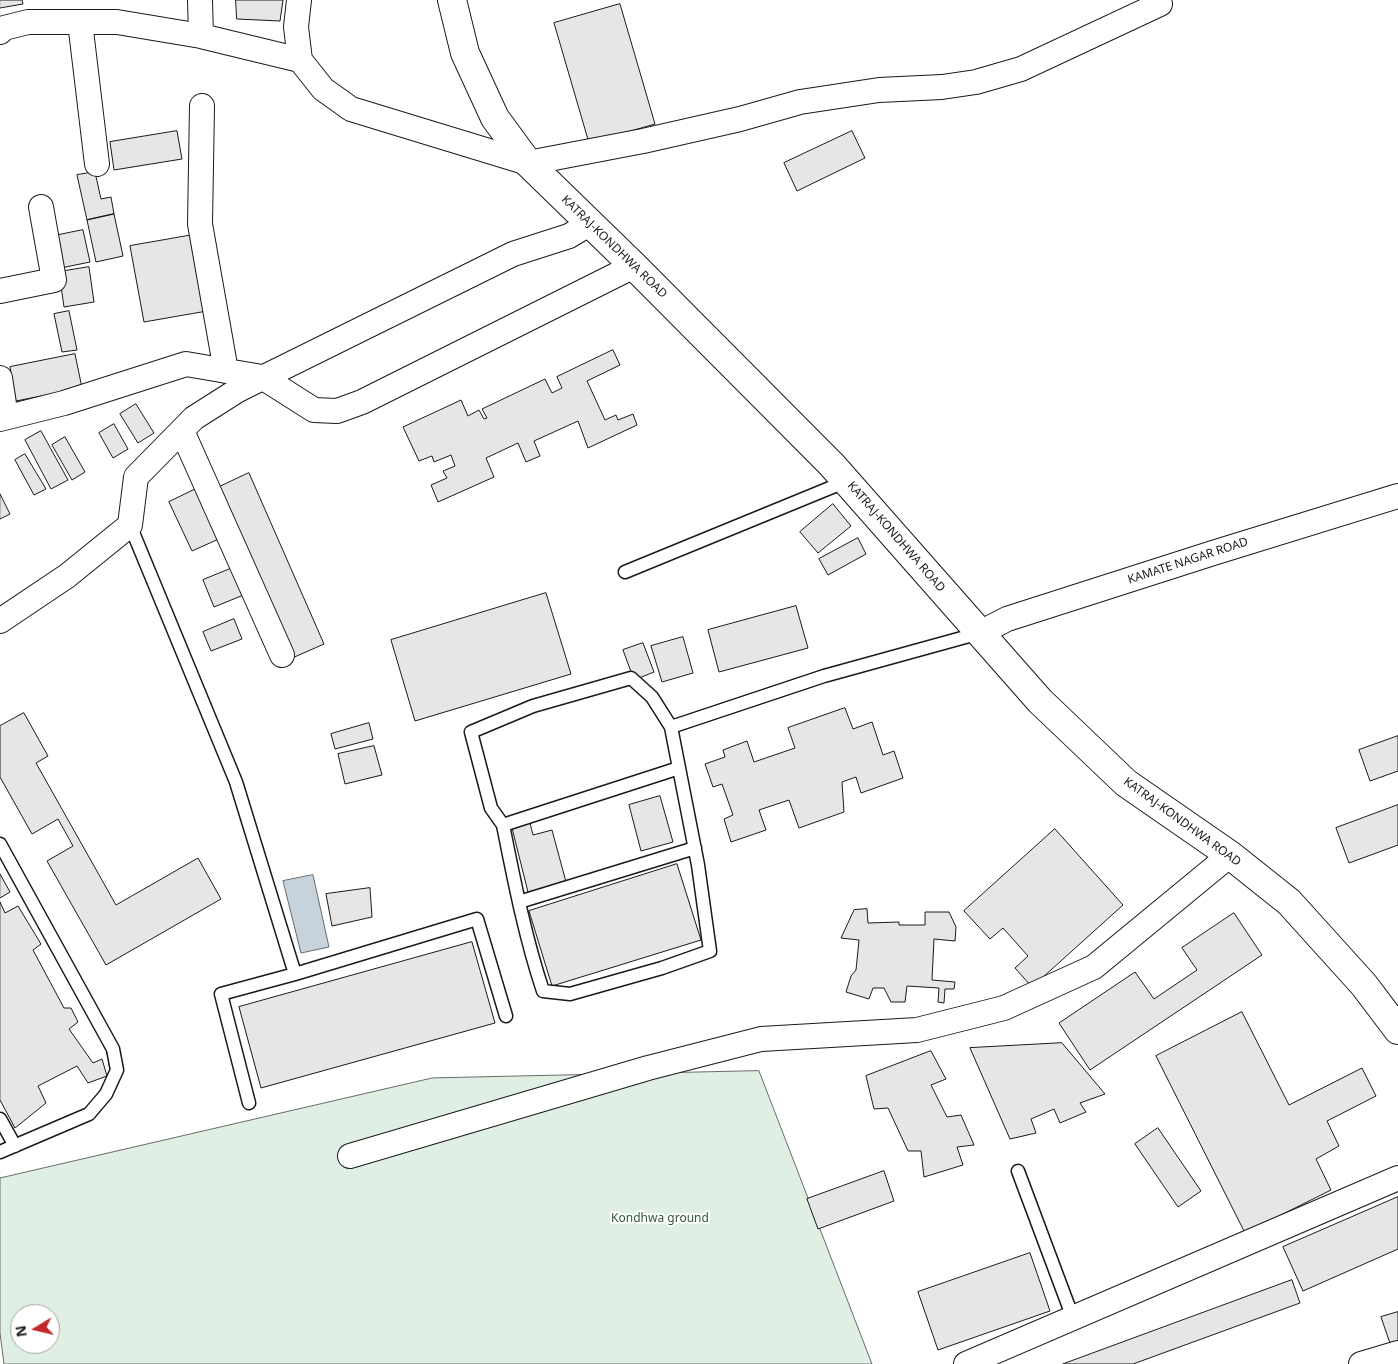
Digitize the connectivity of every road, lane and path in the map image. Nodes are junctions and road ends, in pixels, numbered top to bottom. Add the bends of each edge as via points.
1 (200, 0) edge
2 (299, 0) edge
3 (452, 0) edge
4 (1162, 1) edge
5 (80, 22) junction
6 (0, 32) edge
7 (201, 36) junction
8 (300, 60) junction
9 (202, 106) dead end
10 (97, 164) dead end
11 (528, 164) junction
12 (41, 207) dead end
13 (589, 224) junction
14 (634, 266) junction
15 (0, 292) edge
16 (226, 371) junction
17 (262, 377) junction
18 (0, 378) edge
19 (3, 418) edge
20 (182, 431) junction
21 (847, 481) junction
22 (1398, 496) edge
23 (130, 525) junction
24 (625, 572) dead end
25 (0, 621) edge
26 (980, 633) junction
27 (282, 656) dead end
28 (671, 727) junction
29 (679, 768) junction
30 (503, 825) junction
31 (0, 844) edge
32 (695, 848) junction
33 (1230, 855) junction
34 (519, 902) junction
35 (295, 974) junction
36 (506, 1016) dead end
37 (1398, 1030) edge
38 (250, 1103) dead end
39 (0, 1119) edge
40 (15, 1146) junction
41 (0, 1152) edge
42 (350, 1156) dead end
43 (1018, 1171) dead end
44 (1398, 1178) edge
45 (1073, 1318) junction
46 (1398, 1353) edge
47 (966, 1364) edge
48 (1361, 1364) edge

1 - 7 street
2 - 8 street via 296,27
3 - 11 highway, KATRAJ-KONDHWA ROAD via 465,53 495,118
4 - 11 street via 1021,69 976,82 879,90 800,102 730,121
5 - 6 street via 28,22
5 - 7 street via 117,22
5 - 10 street
7 - 8 street
8 - 11 street via 323,89 351,109
9 - 16 street via 200,224
11 - 13 highway, KATRAJ-KONDHWA ROAD
12 - 15 street via 54,280
13 - 14 highway, KATRAJ-KONDHWA ROAD
13 - 17 street via 569,236 513,254
14 - 17 street via 362,402 337,411 314,410
14 - 21 highway, KATRAJ-KONDHWA ROAD
16 - 17 street
16 - 19 street via 186,364
17 - 20 street via 194,418
18 - 19 street
20 - 23 street via 136,477
20 - 27 street
21 - 24 lane
21 - 26 highway, KATRAJ-KONDHWA ROAD
22 - 26 street, KAMATE NAGAR ROAD via 1006,619
23 - 25 street via 67,576
23 - 35 lane via 236,782
26 - 28 lane via 824,676
26 - 33 highway, KATRAJ-KONDHWA ROAD via 1040,701 1126,783
28 - 29 lane
28 - 30 lane via 652,697 631,678 533,706 471,732 491,808
29 - 30 lane
29 - 32 lane
30 - 34 lane
31 - 40 lane via 113,1049 117,1070 106,1094 89,1114
32 - 34 lane
32 - 34 lane via 710,951 662,968 570,994 543,991
33 - 37 highway, KATRAJ-KONDHWA ROAD via 1288,902 1364,985
33 - 42 street via 1094,966 1004,1008 917,1030 761,1039 648,1068
35 - 36 lane via 477,918
35 - 38 lane via 221,994
39 - 40 lane
40 - 41 lane
43 - 45 lane
44 - 45 street
45 - 47 street
46 - 48 street

